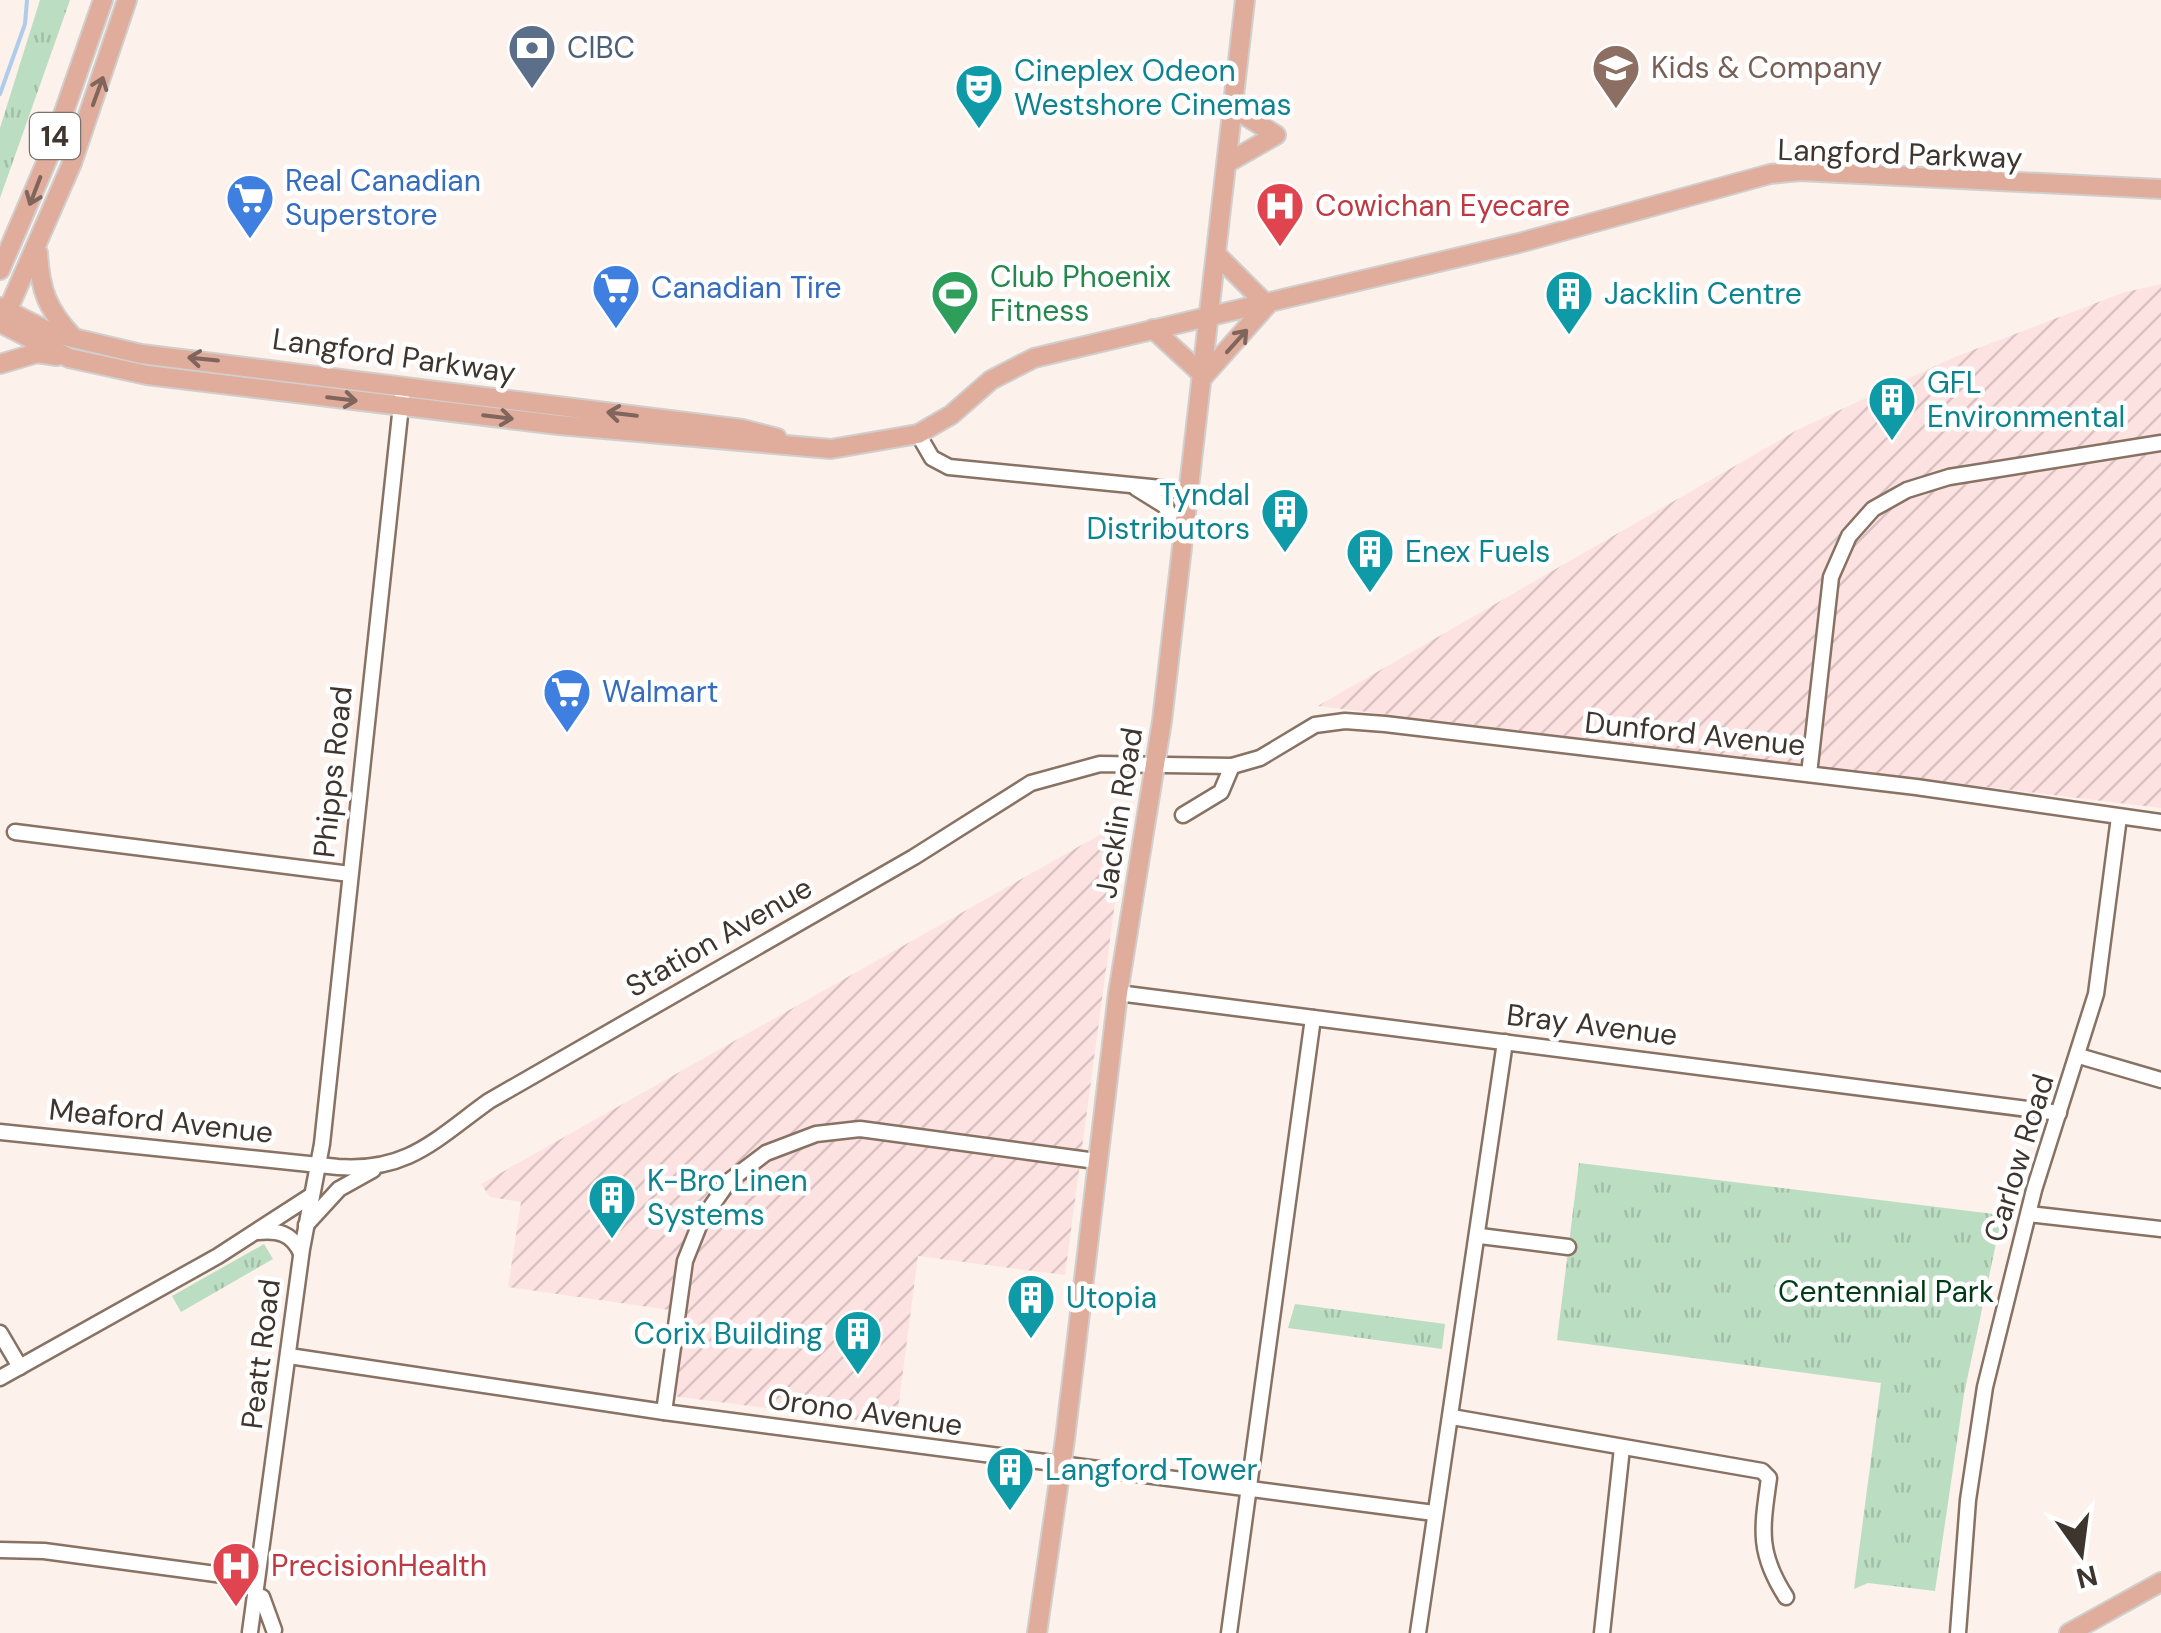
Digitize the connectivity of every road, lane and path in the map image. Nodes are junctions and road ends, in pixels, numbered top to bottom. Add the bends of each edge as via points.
1 (103, 0) edge
2 (127, 0) edge
3 (1245, 0) edge
4 (1233, 108) junction
5 (1227, 163) junction
6 (2161, 189) edge
7 (38, 248) junction
8 (1218, 256) junction
9 (0, 270) edge
10 (1267, 305) junction
11 (1210, 317) junction
12 (2, 318) edge
13 (1154, 329) junction
14 (72, 348) junction
15 (0, 364) edge
16 (1204, 376) junction
17 (404, 385) junction
18 (401, 407) junction
19 (918, 434) junction
20 (786, 443) junction
21 (2161, 443) edge
22 (1135, 488) junction
23 (1191, 491) junction
24 (1185, 542) junction
25 (1154, 765) junction
26 (1232, 766) junction
27 (1810, 774) junction
28 (1183, 815) dead end
29 (2119, 817) junction
30 (2161, 822) edge
31 (15, 832) dead end
32 (350, 874) junction
33 (1118, 993) junction
34 (1313, 1018) junction
35 (1504, 1042) junction
36 (2079, 1056) junction
37 (2161, 1080) edge
38 (2059, 1113) junction
39 (0, 1132) edge
40 (1096, 1161) junction
41 (316, 1164) junction
42 (374, 1170) junction
43 (310, 1197) junction
44 (2028, 1214) junction
45 (306, 1225) junction
46 (2161, 1229) edge
47 (258, 1232) junction
48 (1480, 1236) junction
49 (1568, 1247) dead end
50 (302, 1252) junction
51 (0, 1333) edge
52 (289, 1356) junction
53 (20, 1367) junction
54 (0, 1378) edge
55 (664, 1412) junction
56 (1452, 1418) junction
57 (1622, 1448) junction
58 (1062, 1466) junction
59 (1250, 1492) junction
60 (1434, 1513) junction
61 (0, 1550) edge
62 (258, 1559) junction
63 (238, 1577) junction
64 (2161, 1582) edge
65 (254, 1590) junction
66 (1786, 1597) dead end
67 (276, 1632) edge
68 (250, 1633) edge
69 (1037, 1633) edge
70 (1230, 1633) edge
71 (1418, 1633) edge
72 (1602, 1633) edge
73 (1958, 1633) edge
74 (2069, 1633) edge

1 -> 9 main road, 14
7 -> 2 main road, 14
3 - 4 main road, Jacklin Road
4 - 5 main road, Jacklin Road
4 - 5 main road via 1276,135
5 - 8 main road, Jacklin Road
6 - 10 main road, Langford Parkway via 1770,174
7 - 12 main road, 14
7 - 14 main road via 42,296
8 - 10 main road
8 - 11 main road, Jacklin Road
10 - 11 main road, Langford Parkway
16 -> 10 main road
11 - 13 main road, Langford Parkway
11 - 16 main road, Jacklin Road
12 - 14 main road, Langford Parkway
13 - 16 main road
13 - 19 main road, Langford Parkway via 1034,358 991,380 951,416
14 - 15 main road
17 -> 14 main road, Langford Parkway
14 -> 18 main road, Langford Parkway via 147,375
16 - 23 main road, Jacklin Road
17 - 18 street, Phipps Road
20 -> 17 main road, Langford Parkway via 742,429
18 -> 20 main road, Langford Parkway
18 - 32 street, Phipps Road
19 - 20 main road, Langford Parkway via 862,447
19 - 22 street via 932,458 949,467
21 - 27 street via 1949,477 1874,509 1850,536 1830,577
22 - 23 street
22 - 24 street via 1165,506
23 - 24 main road, Jacklin Road
24 - 25 main road, Jacklin Road
25 - 26 street, Dunford Avenue
25 - 33 main road, Jacklin Road
25 - 42 street, Station Avenue via 1100,764 1014,791 914,856 489,1101 417,1153
26 - 27 street, Dunford Avenue via 1260,758 1316,725 1345,721
26 - 28 street, Dunford Avenue via 1221,792
27 - 29 street, Dunford Avenue
29 - 30 street, Dunford Avenue
29 - 36 street, Carlow Road via 2096,994
31 - 32 street
32 - 41 street, Phipps Road
33 - 34 street, Bray Avenue
33 - 40 main road, Jacklin Road
34 - 35 street, Bray Avenue
34 - 59 street
35 - 38 street, Bray Avenue
35 - 48 street
36 - 37 street
36 - 38 street, Carlow Road
38 - 44 street, Carlow Road
39 - 41 street, Meaford Avenue
40 - 55 street via 860,1130 816,1134 766,1154 730,1181 701,1221 685,1261
40 - 58 main road, Jacklin Road
41 - 42 street, Station Avenue
41 - 43 street, Peatt Road
42 - 45 street via 338,1189
43 - 45 street, Peatt Road
43 - 47 street
44 - 46 street
44 - 73 street, Carlow Road via 1977,1435
45 - 50 street, Peatt Road
47 - 50 street via 281,1232
47 - 53 street
48 - 49 street
48 - 56 street
50 - 52 street, Peatt Road
51 - 53 street
52 - 55 street, Orono Avenue
52 - 62 street, Peatt Road
53 - 54 street
55 - 58 street, Orono Avenue
56 - 57 street
56 - 60 street
57 - 66 street via 1762,1471 1769,1478 1761,1538 1769,1571
57 - 72 street
58 - 59 street, Orono Avenue
58 - 69 main road, Jacklin Road
59 - 60 street, Orono Avenue
59 - 70 street
60 - 71 street
61 - 63 street
62 - 63 street
62 - 65 street, Peatt Road
62 - 67 street, Peatt Road via 263,1604
63 - 65 street
64 - 74 main road
65 - 68 street, Peatt Road
67 - 68 street, Peatt Road

